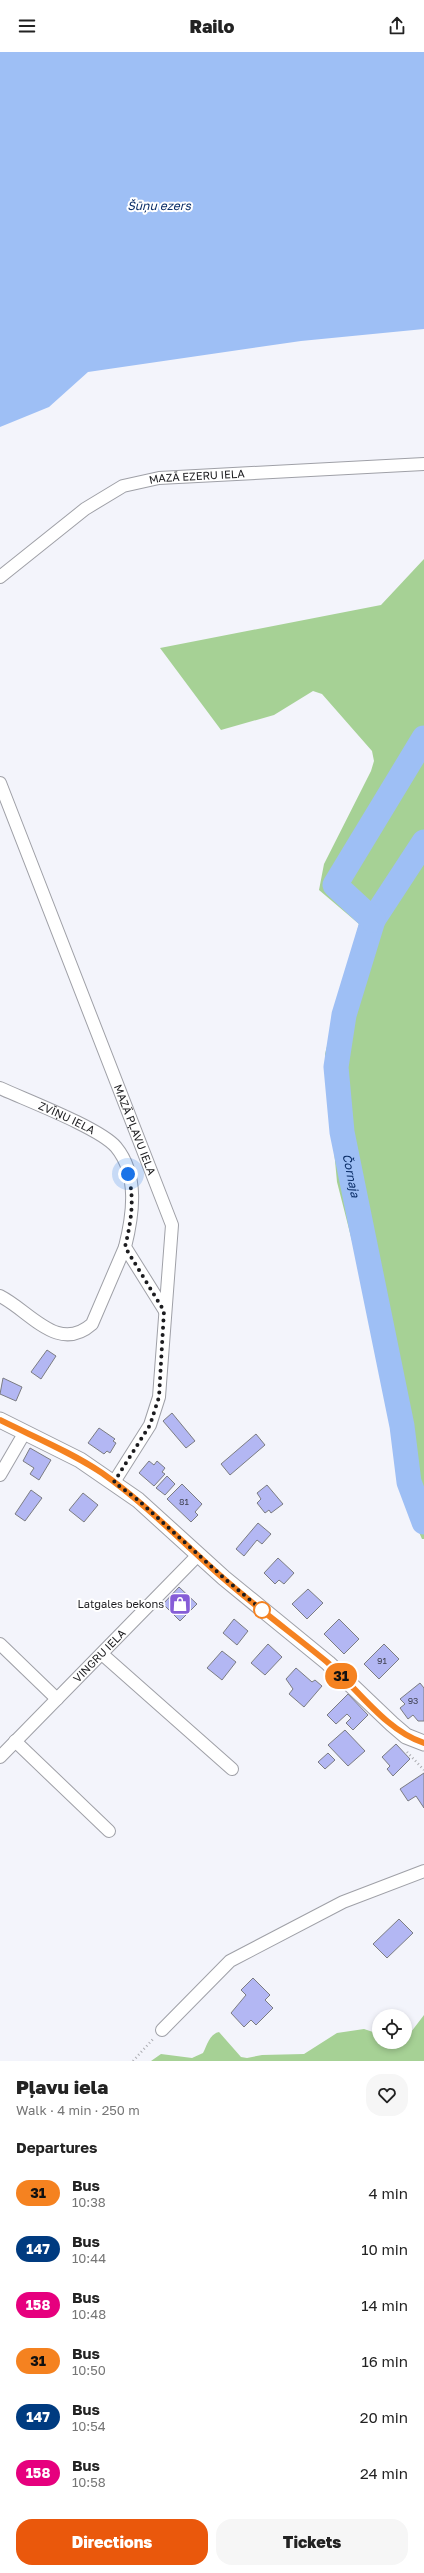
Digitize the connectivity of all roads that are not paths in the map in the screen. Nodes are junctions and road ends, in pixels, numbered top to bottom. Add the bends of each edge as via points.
1 (424, 464) edge
2 (0, 578) edge
3 (0, 783) edge
4 (0, 1088) edge
5 (125, 1247) junction
6 (0, 1296) edge
7 (164, 1311) junction
8 (0, 1420) edge
9 (25, 1432) junction
10 (0, 1475) edge
11 (114, 1482) junction
12 (198, 1555) junction
13 (0, 1644) edge
14 (102, 1654) junction
15 (57, 1699) junction
16 (15, 1741) junction
17 (424, 1743) edge
18 (0, 1757) edge
19 (232, 1769) dead end
20 (109, 1831) dead end
21 (424, 1871) edge
22 (162, 2030) road end

1 - 2 street, MAZĀ EZERU IELA via 160,478 123,486 85,509
3 - 7 street, MAZĀ PĻAVU IELA via 172,1225
4 - 5 street, ZVĪŅU IELA via 97,1133 116,1146 124,1160 132,1189 132,1221
5 - 6 street, ZVĪŅU IELA via 92,1324 82,1332 68,1336 48,1329
5 - 7 street
7 - 11 street, MAZĀ PĻAVU IELA via 159,1397 150,1425
8 - 9 street
9 - 10 street
9 - 11 street via 80,1460
11 - 12 street via 138,1500
12 - 14 street, VINGRU IELA
12 - 17 street via 328,1663 406,1736
13 - 15 street
14 - 15 street, VINGRU IELA
14 - 19 street
15 - 16 street, VINGRU IELA
16 - 18 street, VINGRU IELA
16 - 20 street
21 - 22 street via 342,1902 230,1961

